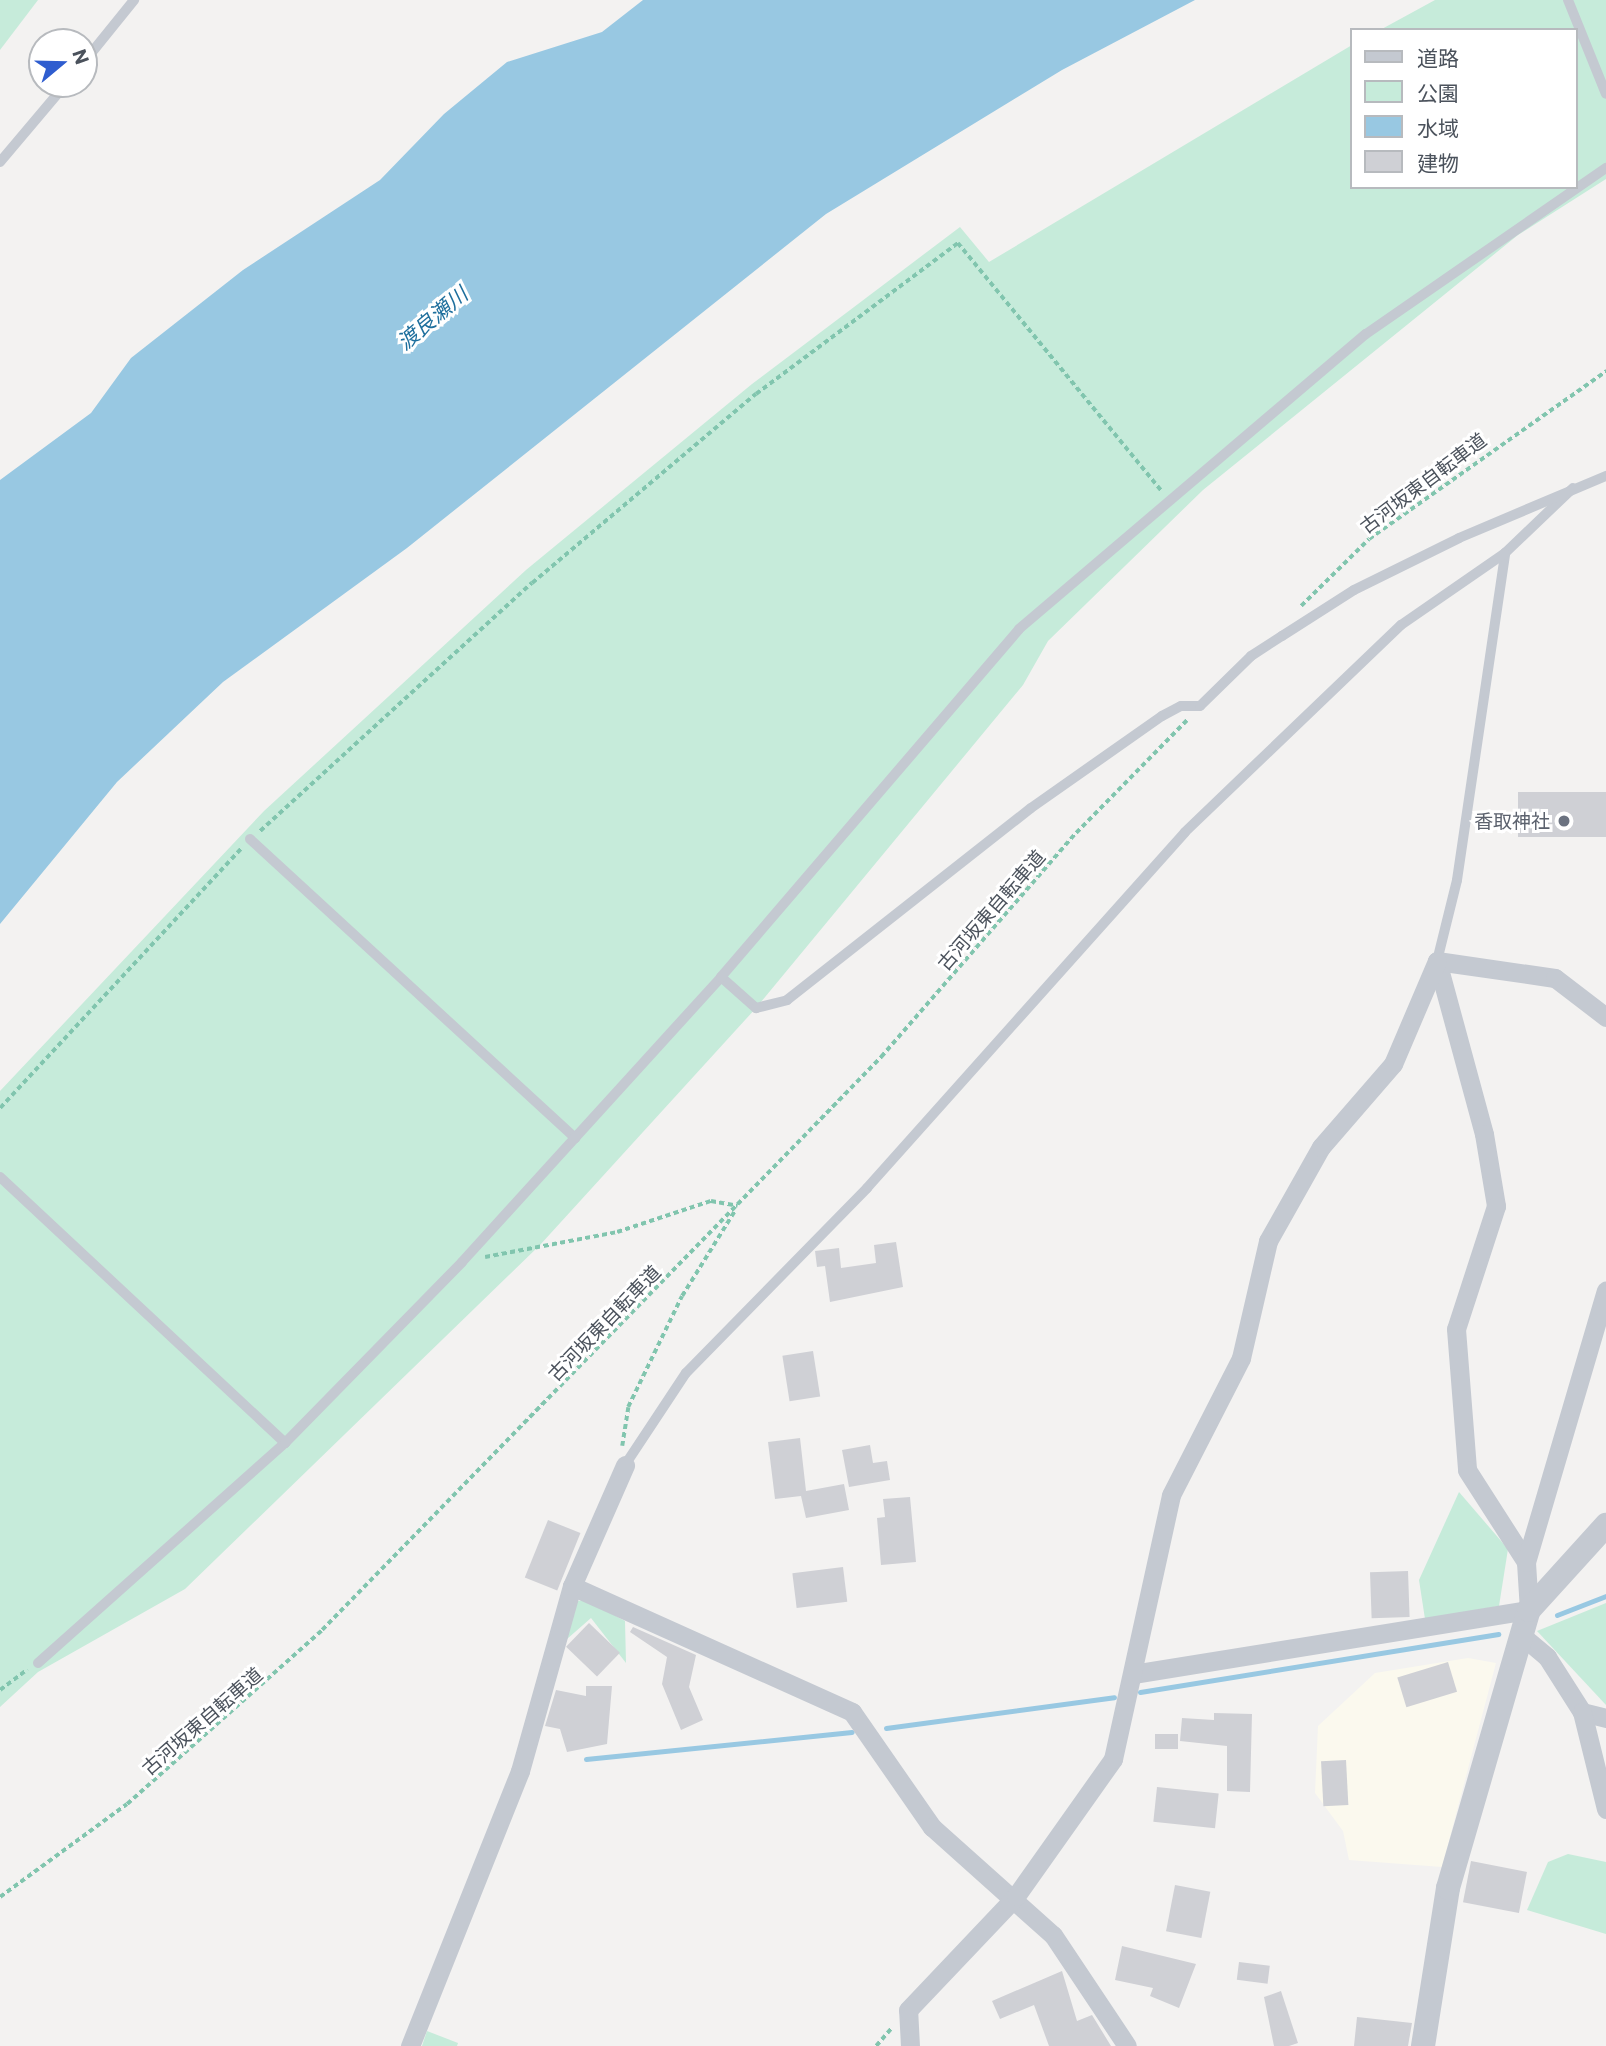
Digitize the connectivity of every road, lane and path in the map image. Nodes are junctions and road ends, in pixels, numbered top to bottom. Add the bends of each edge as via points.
1 (134, 0) edge
2 (1568, 0) edge
3 (98, 45) edge
4 (1606, 94) edge
5 (53, 98) edge
6 (0, 162) edge
7 (1606, 168) edge
8 (1578, 187) edge
9 (1576, 189) edge
10 (1606, 371) edge
11 (1606, 477) edge
12 (1578, 483) junction
13 (1170, 500) junction
14 (1505, 553) junction
15 (1291, 616) dead end
16 (1184, 723) dead end
17 (250, 839) junction
18 (1437, 961) junction
19 (721, 976) junction
20 (1606, 1017) edge
21 (0, 1108) edge
22 (575, 1138) junction
23 (0, 1177) edge
24 (738, 1205) junction
25 (462, 1262) junction
26 (1606, 1291) edge
27 (285, 1443) junction
28 (625, 1465) junction
29 (1606, 1525) edge
30 (1526, 1562) junction
31 (572, 1586) junction
32 (1529, 1610) junction
33 (1521, 1635) junction
34 (38, 1663) joint
35 (1133, 1674) junction
36 (0, 1690) edge
37 (1582, 1712) junction
38 (1606, 1718) edge
39 (1606, 1809) edge
40 (1016, 1896) junction
41 (0, 1897) edge
42 (410, 2046) edge
43 (910, 2046) edge
44 (1127, 2046) edge
45 (1423, 2046) edge

1 - 3 lane
2 - 4 lane
5 - 6 lane
7 - 8 lane
9 - 13 lane via 1366,334
10 - 15 path, 古河坂東自転車道 via 1369,539
11 - 12 lane
12 - 14 lane
12 - 19 lane via 1354,590 1251,656 1200,706 1181,706 1162,716 1031,808 787,1000 756,1008
13 - 17 path via 958,243 756,394 553,565
13 - 19 lane via 1019,629
14 - 18 lane via 1457,880
14 - 28 lane via 1401,625 1185,832 867,1188 686,1373
16 - 24 path, 古河坂東自転車道
17 - 21 path
17 - 22 lane
18 - 20 street via 1555,978
18 - 30 street via 1484,1134 1496,1206 1496,1223 1464,1293 1456,1329 1467,1470
18 - 35 street via 1393,1064 1321,1147 1268,1241 1241,1357 1171,1495
19 - 22 lane
22 - 25 lane
23 - 27 lane
24 - 25 path via 711,1201 617,1232
24 - 28 path via 682,1296 628,1407 621,1435
24 - 41 path, 古河坂東自転車道 via 259,1690 127,1804
25 - 27 lane
26 - 30 street
27 - 34 lane
28 - 31 street
29 - 32 street
30 - 32 street
31 - 40 street via 852,1712 932,1827
31 - 42 street via 520,1771
32 - 33 street
32 - 35 street
33 - 37 street via 1546,1657
33 - 45 street via 1448,1888
34 - 36 path
35 - 40 street via 1113,1759
37 - 38 street
37 - 39 street
40 - 43 street via 908,2010
40 - 44 street via 1053,1936

